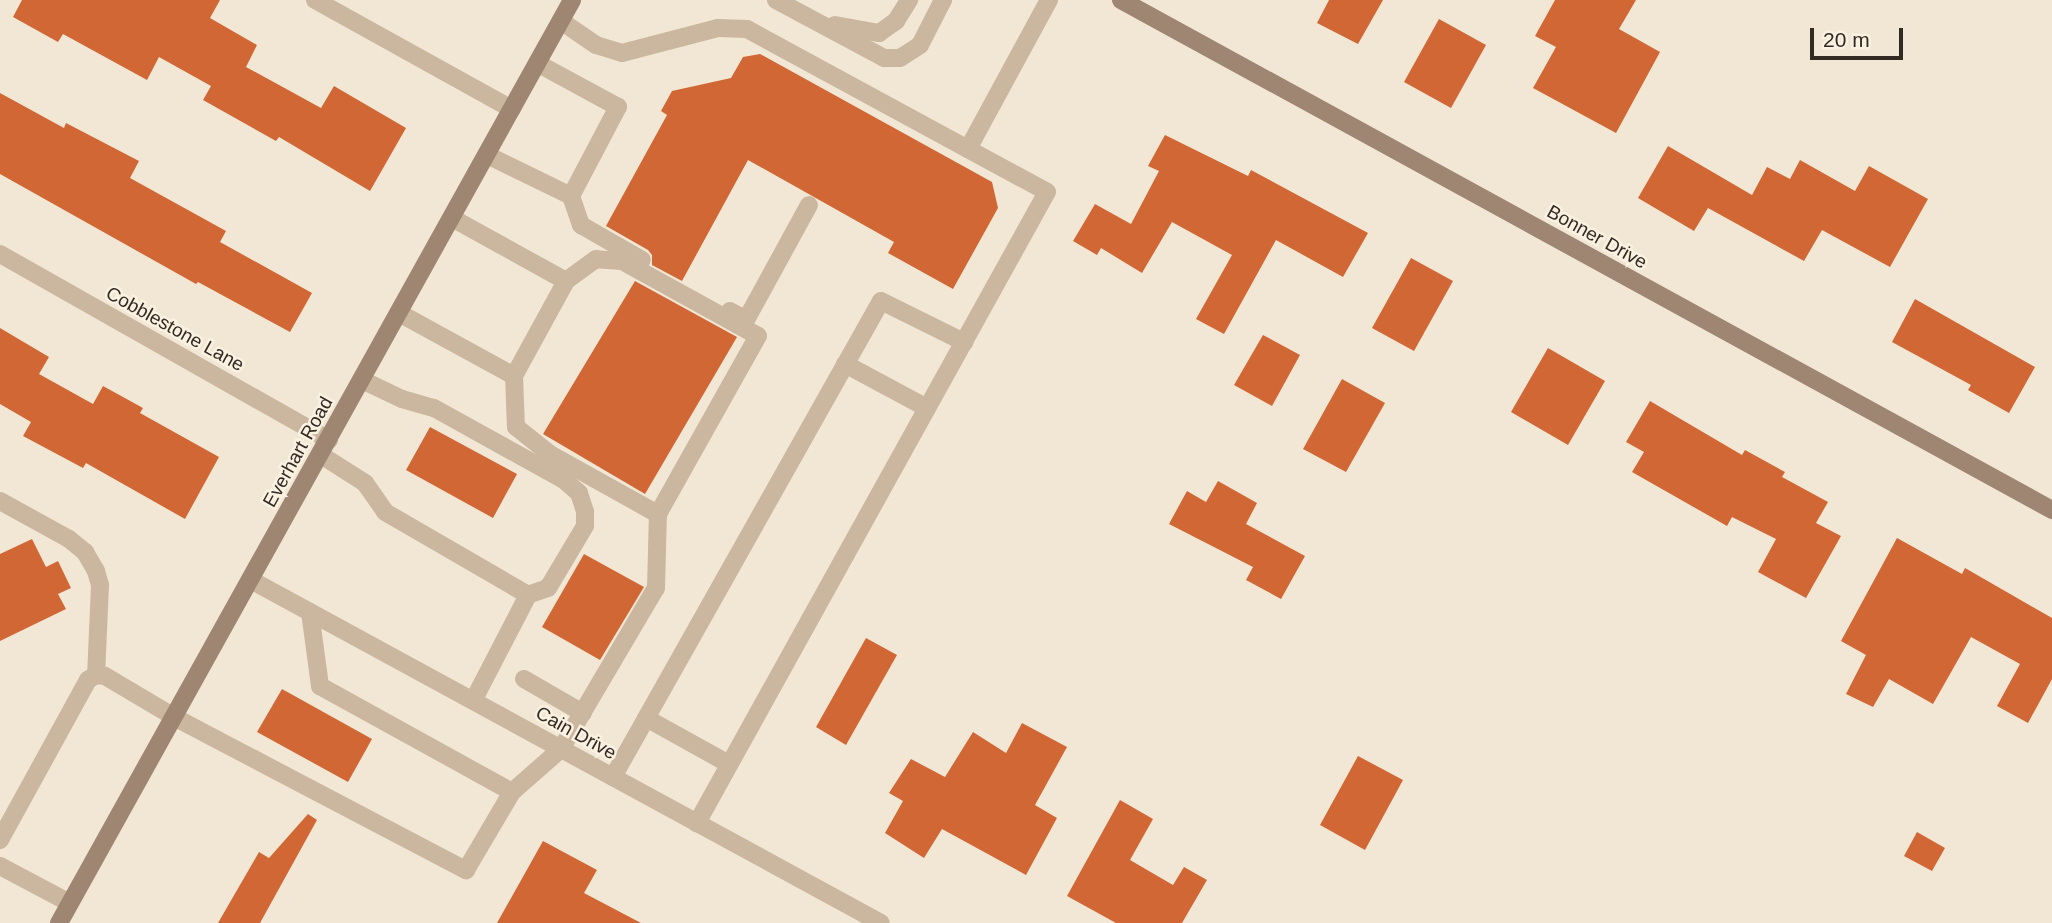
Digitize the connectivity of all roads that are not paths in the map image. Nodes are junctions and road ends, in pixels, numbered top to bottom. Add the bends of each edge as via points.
1 (315, 0) edge
2 (572, 0) edge
3 (776, 0) edge
4 (909, 0) edge
5 (943, 0) edge
6 (1049, 0) edge
7 (1121, 0) edge
8 (561, 21) junction
9 (818, 22) junction
10 (537, 63) junction
11 (512, 109) junction
12 (968, 149) junction
13 (487, 155) junction
14 (571, 196) junction
15 (809, 205) dead end
16 (452, 218) junction
17 (0, 254) edge
18 (566, 281) junction
19 (399, 313) junction
20 (964, 342) junction
21 (845, 364) junction
22 (514, 376) junction
23 (362, 380) junction
24 (927, 408) junction
25 (325, 447) junction
26 (0, 502) edge
27 (2052, 510) edge
28 (658, 514) junction
29 (251, 580) junction
30 (528, 595) junction
31 (310, 612) junction
32 (96, 675) junction
33 (524, 679) dead end
34 (473, 701) junction
35 (583, 713) junction
36 (174, 717) junction
37 (646, 718) junction
38 (561, 749) junction
39 (729, 764) junction
40 (613, 777) junction
41 (512, 792) junction
42 (697, 823) junction
43 (0, 840) edge
44 (0, 866) edge
45 (70, 903) junction
46 (59, 923) edge
47 (881, 923) edge

1 - 11 street
2 - 8 main road, Everhart Road
3 - 9 street
4 - 9 street via 896,21 879,33
5 - 9 street via 920,45 900,58 884,58
6 - 12 street
7 - 27 main road, Bonner Drive
8 - 10 main road, Everhart Road
8 - 12 street via 596,45 622,53 718,28 747,29
10 - 11 main road, Everhart Road
10 - 14 street via 618,107
11 - 13 main road, Everhart Road
12 - 20 street via 1047,191
13 - 14 street
13 - 16 main road, Everhart Road
14 - 15 street via 581,225 746,320
16 - 18 street
16 - 19 main road, Everhart Road
17 - 25 street, Cobblestone Lane
18 - 22 street
18 - 28 street via 596,259 622,261 758,336
19 - 22 street
19 - 23 main road, Everhart Road
20 - 21 street via 881,301
20 - 24 street
21 - 24 street
21 - 37 street
22 - 28 street via 516,427 550,454
23 - 25 main road, Everhart Road
23 - 30 street via 433,408 564,480 579,493 585,527 548,588
24 - 39 street
25 - 29 main road, Everhart Road
25 - 30 street, Cobblestone Lane via 365,483 384,512
26 - 32 street via 69,539 85,552 96,571 100,585
28 - 35 street via 656,588
29 - 31 street, Cain Drive
29 - 36 main road, Everhart Road
30 - 34 street
31 - 34 street, Cain Drive
31 - 41 street via 320,686
32 - 36 street
32 - 43 street via 88,680
33 - 35 street
34 - 38 street, Cain Drive
35 - 38 street
36 - 41 street via 466,870
36 - 45 main road, Everhart Road
37 - 39 street
37 - 40 street
38 - 40 street, Cain Drive
38 - 41 street
39 - 42 street
40 - 42 street, Cain Drive
42 - 47 street, Cain Drive
44 - 45 street
45 - 46 main road, Everhart Road

